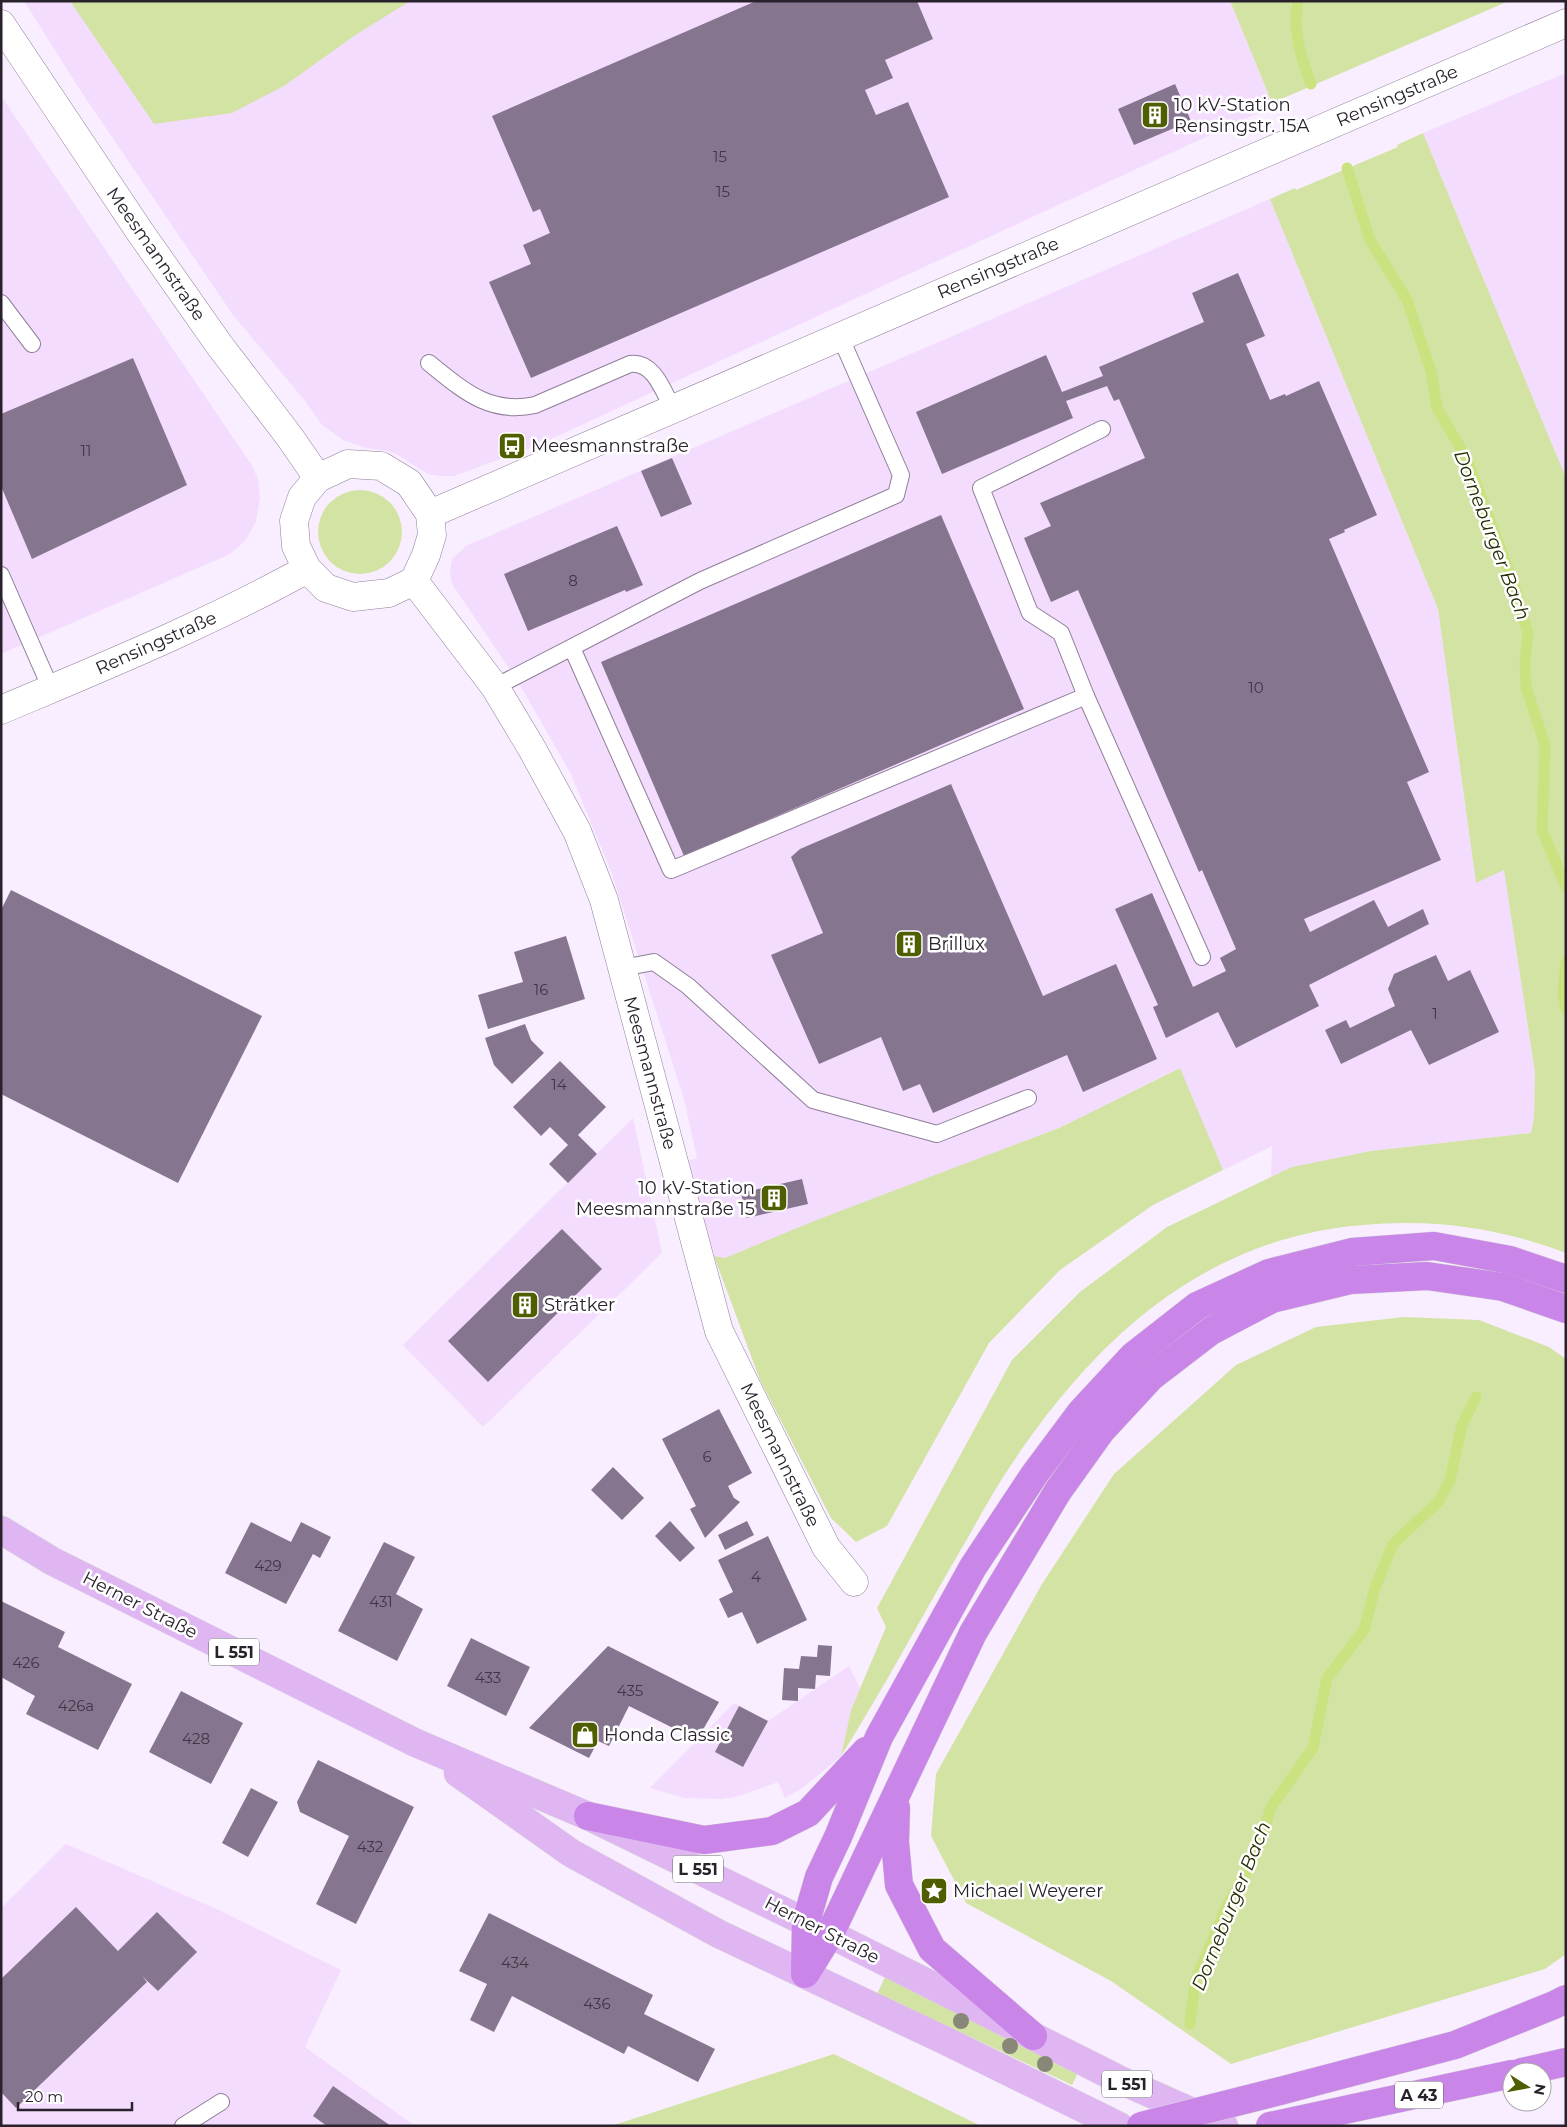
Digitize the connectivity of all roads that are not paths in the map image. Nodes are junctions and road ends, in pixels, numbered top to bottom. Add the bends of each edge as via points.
1 (1566, 23) edge
2 (2, 26) edge
3 (1, 303) edge
4 (840, 336) junction
5 (32, 344) dead end
6 (429, 363) dead end
7 (673, 409) junction
8 (1102, 429) dead end
9 (318, 478) junction
10 (430, 514) junction
11 (306, 569) junction
12 (1, 576) edge
13 (414, 580) junction
14 (572, 648) junction
15 (494, 687) junction
16 (51, 689) junction
17 (1086, 696) junction
18 (1, 710) edge
19 (1202, 957) dead end
20 (622, 968) junction
21 (1028, 1098) dead end
22 (1566, 1279) edge
23 (1566, 1308) edge
24 (1, 1530) edge
25 (1, 1543) edge
26 (52, 1561) junction
27 (854, 1582) dead end
28 (879, 1737) junction
29 (416, 1743) junction
30 (897, 1795) junction
31 (588, 1816) junction
32 (818, 1928) junction
33 (805, 1974) junction
34 (1566, 1999) edge
35 (1033, 2036) junction
36 (1566, 2062) edge
37 (1552, 2065) edge
38 (1502, 2076) edge
39 (222, 2102) dead end
40 (183, 2126) edge
41 (1119, 2126) edge
42 (1141, 2126) edge
43 (1224, 2126) edge
44 (1270, 2126) edge

1 - 4 street, Rensingstraße
2 - 9 street, Meesmannstraße via 140,232
3 - 5 lane
4 - 7 street, Rensingstraße
4 - 14 lane via 901,475 896,495 700,581
6 - 7 lane via 476,398 514,408 535,405 638,363 654,374
7 - 10 street, Rensingstraße
8 - 17 lane via 981,488 1030,613 1062,633
9 - 10 street via 348,464 381,466 409,483
9 - 11 street via 302,497 294,521 296,546
10 - 13 street via 432,535
11 - 13 street via 326,588 353,597 388,593
11 - 16 street, Rensingstraße via 186,632
12 - 16 lane
13 - 15 street, Meesmannstraße
14 - 15 lane
14 - 17 lane via 671,870
15 - 20 street, Meesmannstraße via 532,747 577,831 604,900
16 - 18 street, Rensingstraße
17 - 19 lane
20 - 21 lane via 654,962 688,986 813,1100 937,1134
20 - 27 street, Meesmannstraße via 719,1331 826,1547
22 - 28 highway via 1510,1260 1434,1246 1352,1252 1269,1273 1197,1306 1133,1356 1081,1412 1034,1475 973,1567
23 - 30 highway via 1503,1287 1427,1276 1351,1280 1272,1299 1210,1331 1150,1377 1101,1431 1058,1491 973,1633
24 - 26 main road, Herner Straße / L 551
25 - 26 main road, Herner Straße / L 551
26 - 29 main road, Herner Straße / L 551
28 - 31 highway via 808,1813 772,1832 704,1840
28 - 32 highway via 819,1877
29 - 31 main road, Herner Straße / L 551
29 - 33 main road, Herner Straße / L 551 via 571,1853 719,1934
30 - 32 highway
30 - 35 highway via 894,1842 899,1885 932,1949
31 - 32 main road, Herner Straße / L 551
32 - 33 highway
32 - 35 main road, Herner Straße / L 551
33 - 41 main road, Herner Straße / L 551
34 - 42 highway, bridge via 1455,2045
35 - 43 main road, Herner Straße / L 551 via 1120,2080
36 - 37 highway
38 - 44 highway, A 43
39 - 40 lane

